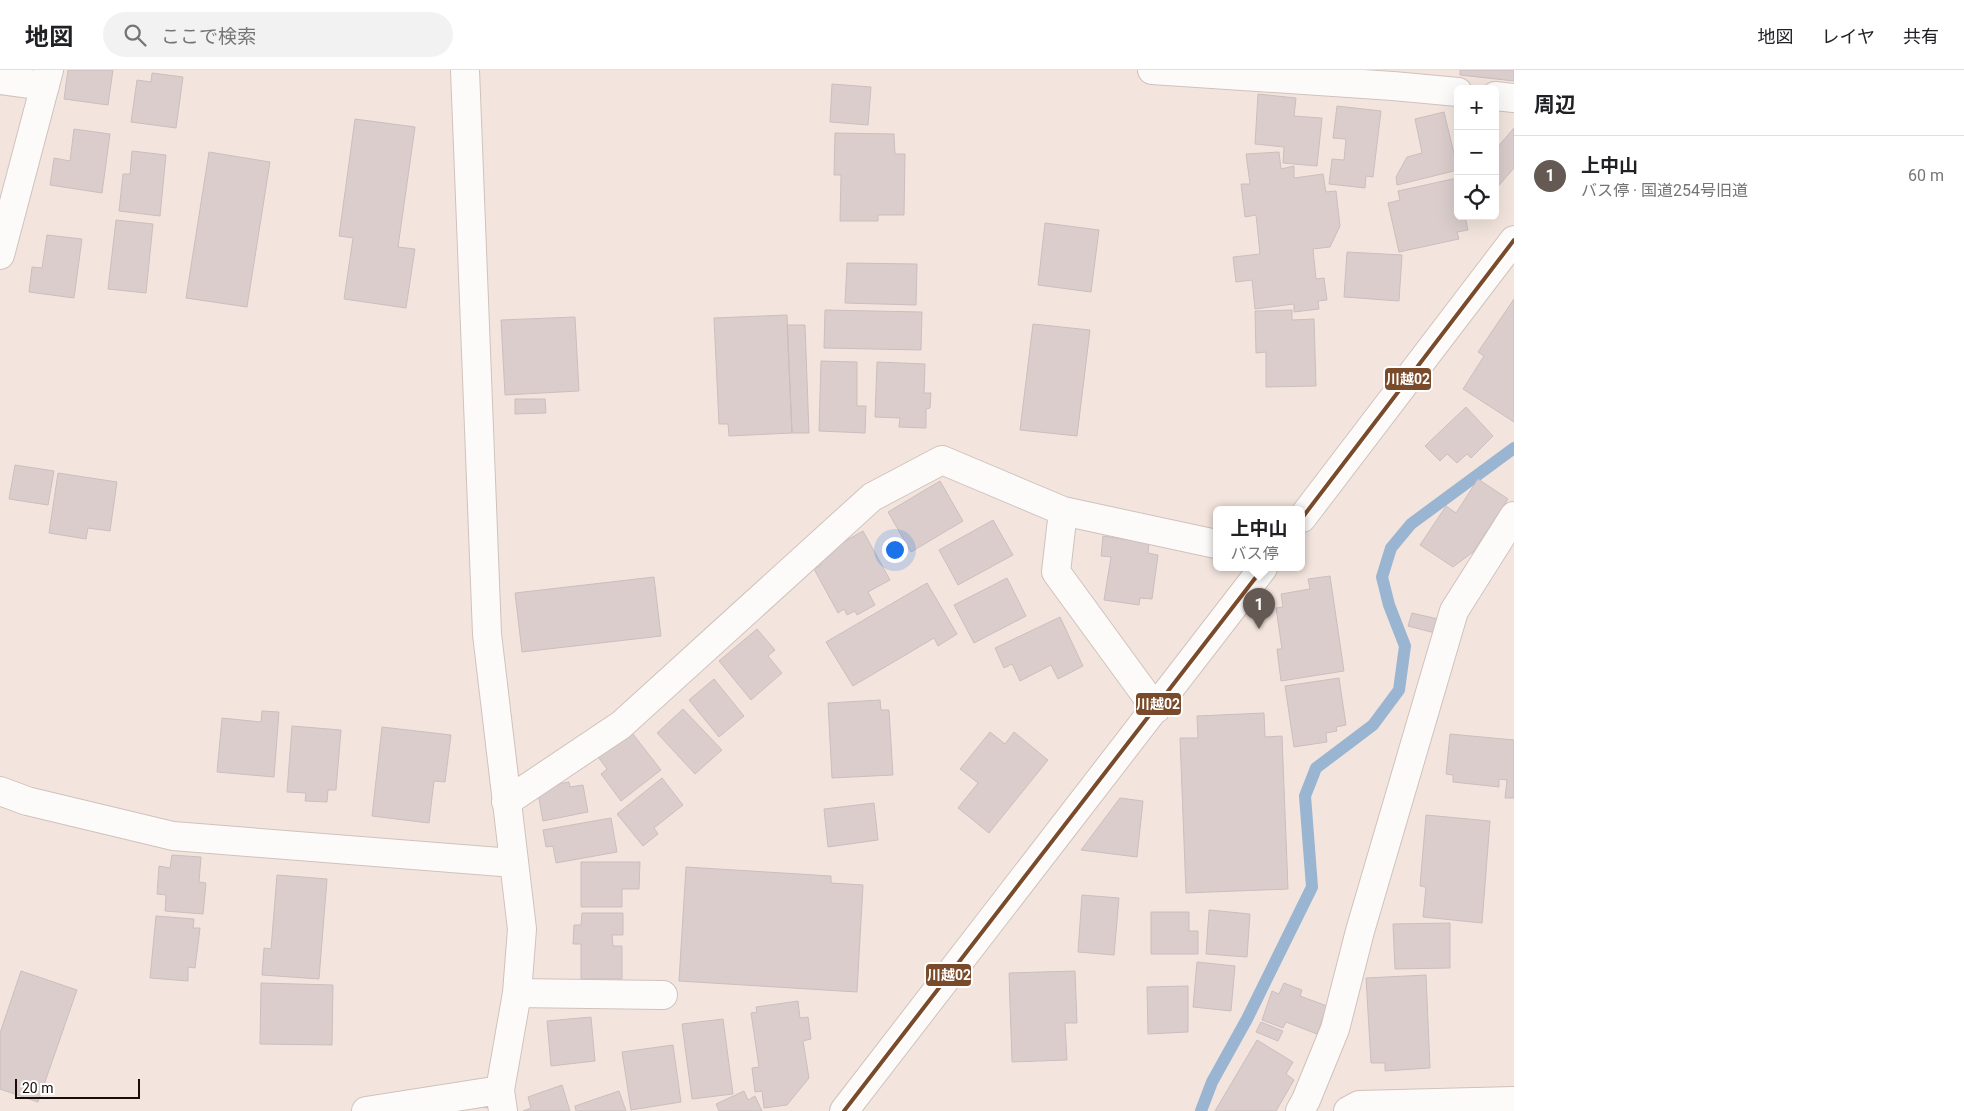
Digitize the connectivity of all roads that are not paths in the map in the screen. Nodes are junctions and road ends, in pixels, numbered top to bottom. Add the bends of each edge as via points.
1 (465, 70) edge
2 (1152, 70) edge
3 (47, 78) edge
4 (1395, 78) edge
5 (0, 80) edge
6 (1454, 91) edge
7 (1499, 96) edge
8 (1514, 98) edge
9 (1514, 240) edge
10 (0, 255) edge
11 (1063, 511) junction
12 (1305, 514) edge
13 (1514, 516) edge
14 (1213, 543) edge
15 (1261, 571) edge
16 (1156, 709) junction
17 (0, 791) edge
18 (506, 802) junction
19 (513, 863) junction
20 (517, 994) junction
21 (663, 995) dead end
22 (501, 1101) edge
23 (1514, 1101) edge
24 (1310, 1107) edge
25 (366, 1111) edge
26 (844, 1111) edge
27 (1348, 1111) edge

1 - 18 street via 487,634
2 - 4 street
3 - 5 street
3 - 10 street
4 - 6 street
7 - 8 street
9 - 12 street
11 - 14 street
11 - 16 street via 1056,572
11 - 18 street via 942,460 872,497 621,724
13 - 24 street via 1454,612
15 - 16 street
16 - 26 street
17 - 19 street via 28,801 173,836
18 - 19 street
19 - 20 street via 522,929
20 - 21 street
20 - 22 street
22 - 25 street
23 - 27 street via 1359,1105

